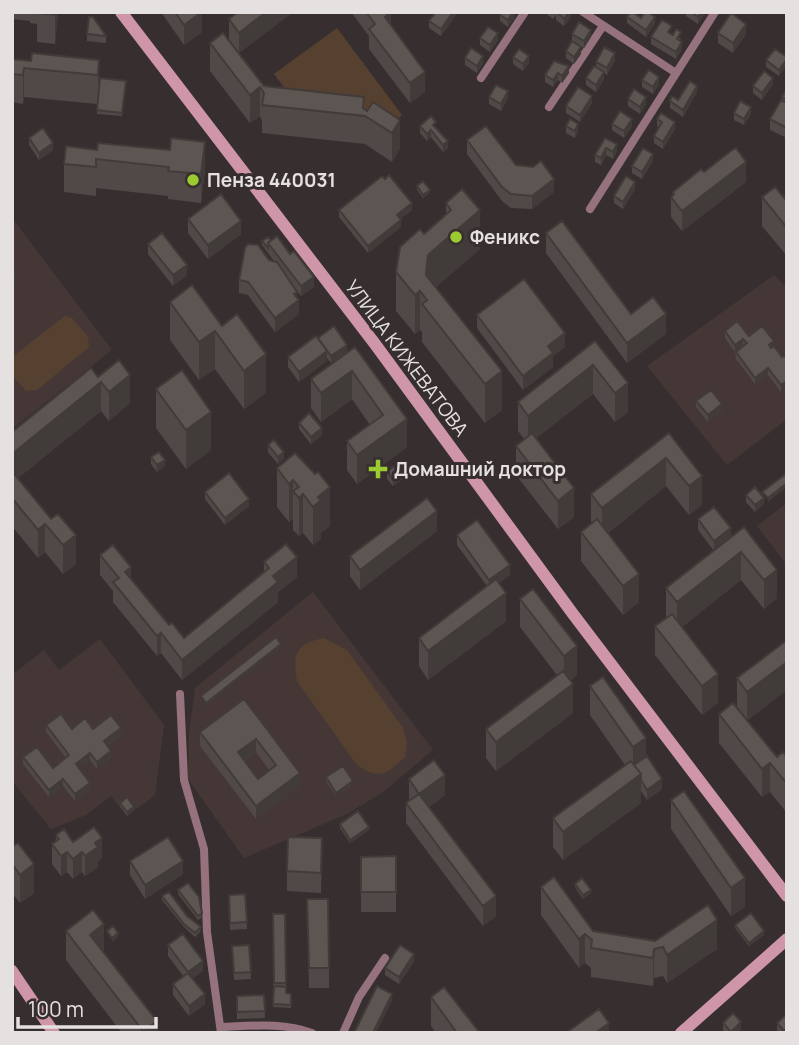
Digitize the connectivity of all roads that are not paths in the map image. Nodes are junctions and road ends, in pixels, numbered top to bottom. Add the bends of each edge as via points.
1 (121, 12) edge
2 (525, 12) edge
3 (583, 12) edge
4 (715, 12) edge
5 (603, 26) junction
6 (676, 73) junction
7 (481, 78) dead end
8 (549, 107) dead end
9 (590, 209) dead end
10 (180, 694) dead end
11 (787, 896) edge
12 (787, 939) edge
13 (385, 958) dead end
14 (12, 971) edge
15 (221, 1030) edge
16 (54, 1033) edge
17 (312, 1033) edge
18 (343, 1033) edge
19 (681, 1033) edge

1 - 11 main road, УЛИЦА КИЖЕВАТОВА
2 - 7 street
3 - 5 street
4 - 6 street
5 - 6 street
5 - 8 street
6 - 9 street
10 - 15 street via 184,780 204,849 207,932
12 - 19 main road
13 - 18 street via 359,997
14 - 16 main road
15 - 17 street via 268,1025

